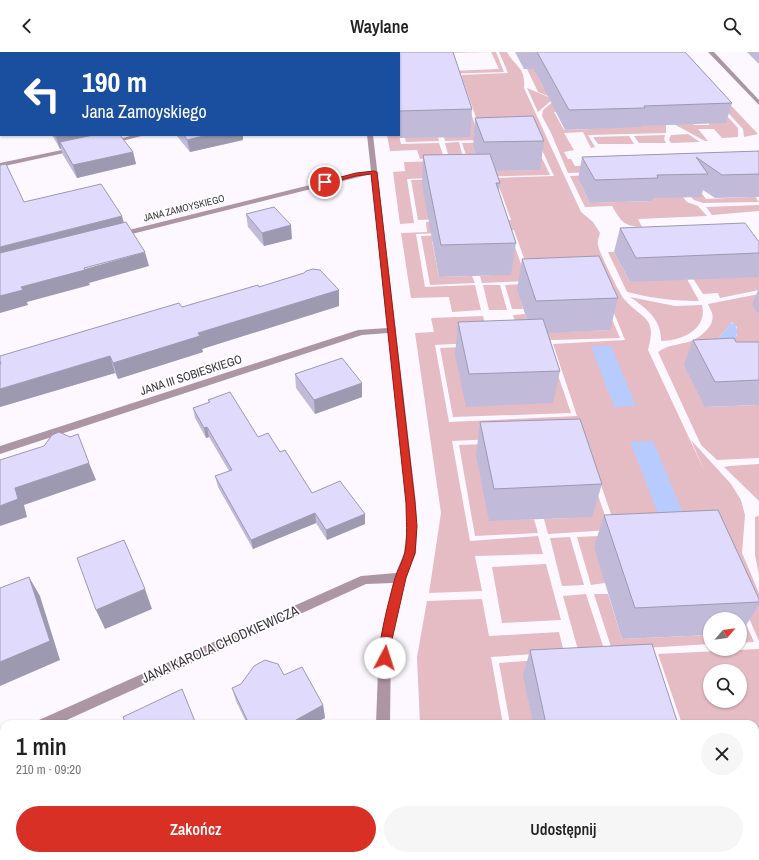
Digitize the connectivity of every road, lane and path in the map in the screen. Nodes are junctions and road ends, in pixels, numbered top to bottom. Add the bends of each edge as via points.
1 (711, 52) edge
2 (759, 103) edge
3 (137, 136) edge
4 (370, 136) edge
5 (105, 143) edge
6 (82, 148) edge
7 (0, 165) edge
8 (374, 172) junction
9 (116, 236) edge
10 (391, 330) junction
11 (0, 450) edge
12 (400, 578) junction
13 (53, 720) edge
14 (383, 720) edge

1 - 2 street
3 - 5 street
4 - 8 street
6 - 7 street
8 - 9 street, JANA ZAMOYSKIEGO via 356,174
8 - 10 street
10 - 11 street, JANA III SOBIESKIEGO via 361,332
10 - 12 street via 412,526 410,553
12 - 13 street, JANA KAROLA CHODKIEWICZA via 365,579
12 - 14 street via 385,644

